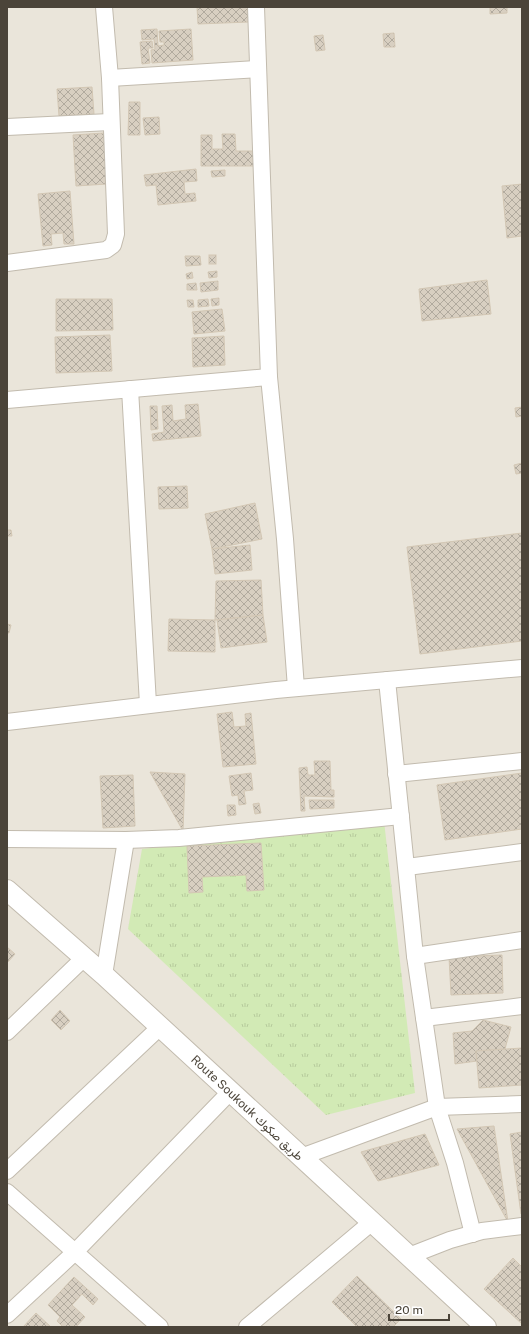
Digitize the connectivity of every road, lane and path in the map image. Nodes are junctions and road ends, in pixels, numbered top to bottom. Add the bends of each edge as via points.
1 (104, 7) edge
2 (256, 7) edge
3 (258, 70) junction
4 (110, 78) junction
5 (110, 122) junction
6 (7, 127) edge
7 (7, 263) edge
8 (269, 377) junction
9 (130, 389) junction
10 (7, 400) edge
11 (522, 668) edge
12 (387, 680) junction
13 (296, 688) junction
14 (148, 704) junction
15 (7, 722) edge
16 (522, 761) edge
17 (396, 774) junction
18 (401, 816) junction
19 (7, 839) edge
20 (126, 840) junction
21 (522, 852) edge
22 (407, 867) junction
23 (7, 891) edge
24 (522, 940) edge
25 (415, 956) junction
26 (84, 958) junction
27 (104, 975) junction
28 (522, 1006) edge
29 (424, 1018) junction
30 (160, 1027) junction
31 (7, 1032) edge
32 (230, 1092) junction
33 (522, 1104) edge
34 (437, 1108) junction
35 (301, 1157) junction
36 (7, 1171) edge
37 (7, 1192) edge
38 (372, 1222) junction
39 (522, 1226) edge
40 (473, 1234) junction
41 (75, 1252) junction
42 (408, 1256) junction
43 (7, 1314) edge
44 (160, 1327) edge
45 (247, 1327) edge
46 (486, 1327) edge

1 - 4 street
2 - 3 street
3 - 4 street
3 - 8 street
4 - 5 street
5 - 6 street
5 - 7 street via 116,234 113,244 106,250
8 - 9 street
8 - 13 street
9 - 10 street
9 - 14 street
11 - 12 street
12 - 13 street
12 - 17 street
13 - 14 street
14 - 15 street
16 - 17 street
17 - 18 street
18 - 20 street via 179,838
18 - 22 street
19 - 20 street
20 - 27 street
21 - 22 street
22 - 25 street
23 - 26 street, Route Soukouk طريق صكوك
24 - 25 street
25 - 29 street
26 - 27 street, Route Soukouk طريق صكوك
26 - 31 street
27 - 30 street, Route Soukouk طريق صكوك
28 - 29 street
29 - 34 street
30 - 32 street, Route Soukouk طريق صكوك
30 - 36 street
32 - 35 street, Route Soukouk طريق صكوك
32 - 41 street
33 - 34 street
34 - 35 street
34 - 40 street via 455,1163
35 - 38 street, Route Soukouk طريق صكوك
37 - 41 street
38 - 42 street, Route Soukouk طريق صكوك
38 - 45 street
39 - 40 street
40 - 42 street
41 - 43 street
41 - 44 street
42 - 46 street, Route Soukouk طريق صكوك

